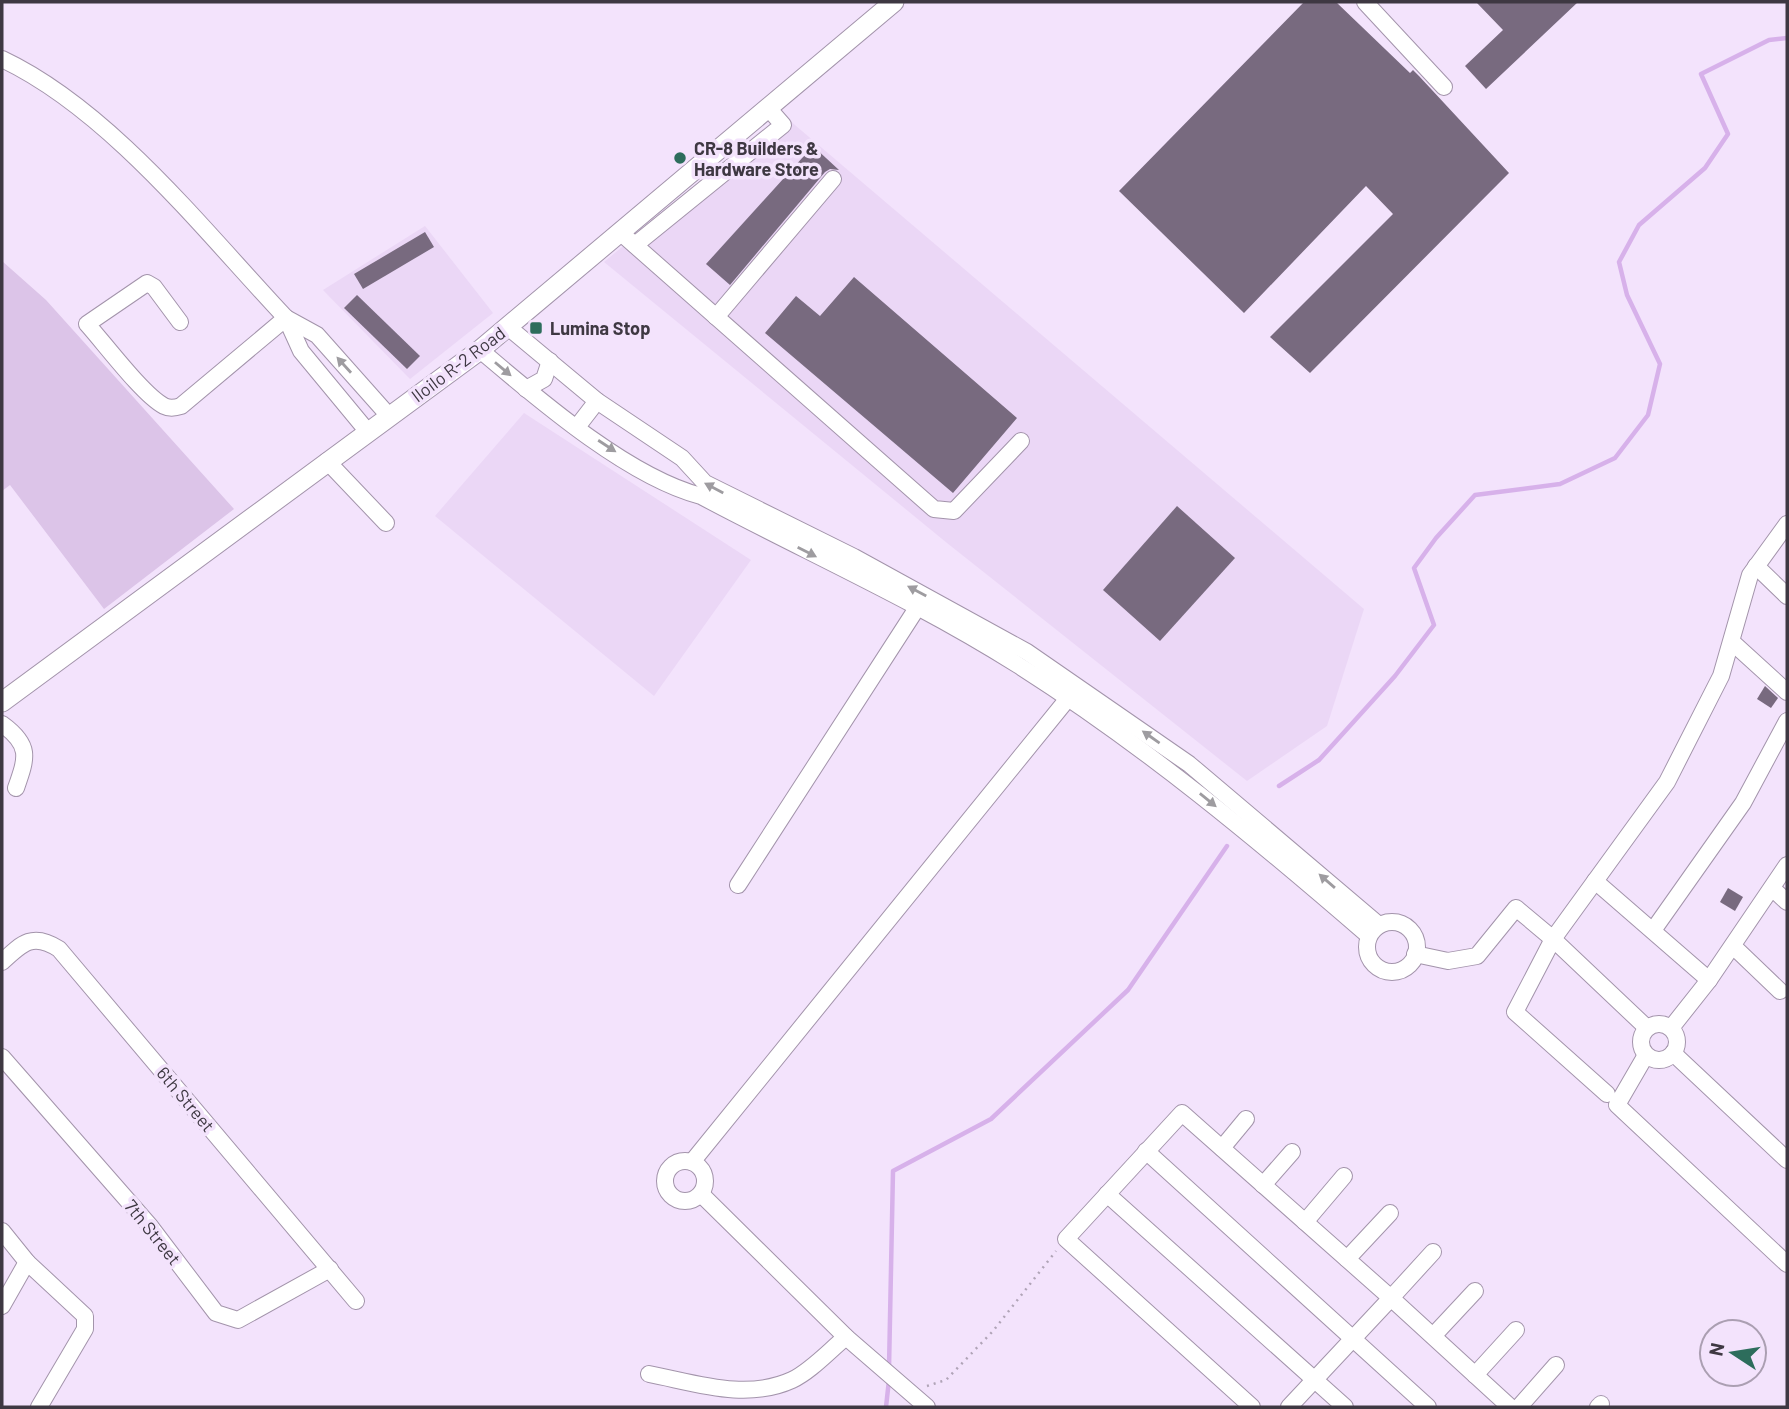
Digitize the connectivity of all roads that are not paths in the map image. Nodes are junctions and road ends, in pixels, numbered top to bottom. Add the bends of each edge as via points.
1 (894, 2) edge
2 (1365, 2) edge
3 (2, 59) edge
4 (1444, 87) dead end
5 (832, 179) dead end
6 (628, 239) junction
7 (716, 317) junction
8 (286, 318) junction
9 (180, 322) dead end
10 (508, 327) junction
11 (480, 350) junction
12 (550, 361) junction
13 (526, 389) junction
14 (597, 401) junction
15 (389, 416) junction
16 (577, 427) junction
17 (368, 432) junction
18 (1021, 441) dead end
19 (681, 458) junction
20 (327, 461) junction
21 (664, 484) junction
22 (759, 519) junction
23 (386, 523) dead end
24 (1787, 524) edge
25 (850, 564) junction
26 (1756, 566) junction
27 (1787, 596) edge
28 (930, 609) junction
29 (1732, 642) junction
30 (1072, 692) junction
31 (1787, 692) edge
32 (2, 702) edge
33 (1787, 721) edge
34 (2, 724) edge
35 (16, 788) dead end
36 (1787, 865) edge
37 (1595, 881) junction
38 (737, 885) dead end
39 (1772, 888) junction
40 (1787, 902) edge
41 (1654, 929) junction
42 (1374, 931) junction
43 (1553, 939) junction
44 (1733, 946) junction
45 (1415, 954) junction
46 (2, 962) edge
47 (1709, 980) junction
48 (1780, 991) dead end
49 (1647, 1028) junction
50 (1671, 1028) junction
51 (1673, 1054) junction
52 (1646, 1055) junction
53 (2, 1058) edge
54 (1607, 1094) dead end
55 (1246, 1119) dead end
56 (1222, 1148) junction
57 (1146, 1151) junction
58 (1292, 1152) dead end
59 (1787, 1160) edge
60 (692, 1162) junction
61 (1344, 1176) dead end
62 (1263, 1185) junction
63 (701, 1194) junction
64 (1107, 1194) junction
65 (1390, 1213) dead end
66 (1305, 1222) junction
67 (2, 1231) edge
68 (1433, 1252) dead end
69 (1347, 1259) junction
70 (27, 1262) junction
71 (1787, 1264) edge
72 (330, 1269) junction
73 (1475, 1291) dead end
74 (1391, 1298) junction
75 (356, 1301) dead end
76 (2, 1306) edge
77 (1516, 1330) dead end
78 (846, 1336) junction
79 (1433, 1336) junction
80 (1353, 1338) junction
81 (1556, 1365) dead end
82 (649, 1374) dead end
83 (1475, 1375) junction
84 (1315, 1379) junction
85 (39, 1407) edge
86 (927, 1407) edge
87 (1252, 1407) edge
88 (1289, 1407) edge
89 (1345, 1407) edge
90 (1428, 1407) edge
91 (1510, 1407) edge
92 (1519, 1407) edge

1 - 6 main road, Iloilo R-2 Road
2 - 4 street
3 - 8 street via 45,84 116,137
5 - 7 street
6 - 7 street
6 - 10 main road, Iloilo R-2 Road
7 - 18 street via 934,509 954,512
8 - 9 street via 181,406 172,408 163,406 87,324 147,283
15 -> 8 street via 317,335
8 - 17 street via 301,351
10 - 11 main road, Iloilo R-2 Road
10 - 12 street
11 -> 13 street
11 - 15 main road, Iloilo R-2 Road
12 - 13 street via 544,379
12 - 14 street
13 - 16 street
14 - 16 street
14 - 19 street
15 - 17 main road, Iloilo R-2 Road
16 -> 21 street
17 - 20 main road, Iloilo R-2 Road
19 - 21 street
22 -> 19 street via 705,484
20 - 23 street
20 - 32 main road, Iloilo R-2 Road
21 - 22 street
22 - 25 street
24 - 26 street
28 -> 25 street
25 - 28 street
26 - 27 street
26 - 29 street
28 - 30 street via 1022,658
28 - 38 street
29 - 31 street
29 - 37 street via 1721,676 1667,782
30 - 42 street via 1184,770
30 - 60 street
33 - 41 street via 1743,803
34 - 35 street via 26,752
36 - 39 street
37 - 41 street
37 - 43 street
39 - 40 street
39 - 44 street
41 - 47 street
42 - 45 street via 1396,922 1410,930
42 - 45 street via 1368,952 1383,970 1406,967
43 - 45 street via 1516,908 1477,956 1460,961
43 - 49 street
43 - 54 street via 1515,1012
44 - 47 street
44 - 48 street
46 - 72 street, 6th Street via 33,940 46,940 59,949
47 - 50 street
49 - 50 street via 1658,1023
49 - 52 street via 1641,1044
50 - 51 street via 1677,1042
51 - 52 street via 1657,1060
51 - 59 street
52 - 71 street via 1617,1105
53 - 72 street, 7th Street via 150,1226 216,1313 238,1320
55 - 56 street
56 - 57 street via 1181,1113
56 - 62 street
57 - 64 street
57 - 80 street
58 - 62 street
60 - 63 street via 705,1178
60 - 63 street via 671,1167 665,1183 679,1200
61 - 66 street
62 - 66 street
63 - 78 street
64 - 84 street
64 - 87 street via 1066,1239
65 - 69 street
66 - 69 street
67 - 70 street
68 - 74 street
69 - 74 street
70 - 76 street
70 - 85 street via 85,1315 86,1321 86,1329
72 - 75 street, 6th Street
73 - 79 street
74 - 79 street
74 - 80 street
77 - 83 street
78 - 82 street via 794,1379 773,1387 740,1392
78 - 86 street
79 - 83 street
80 - 84 street
80 - 90 street
81 - 92 street
83 - 91 street
84 - 88 street
84 - 89 street

